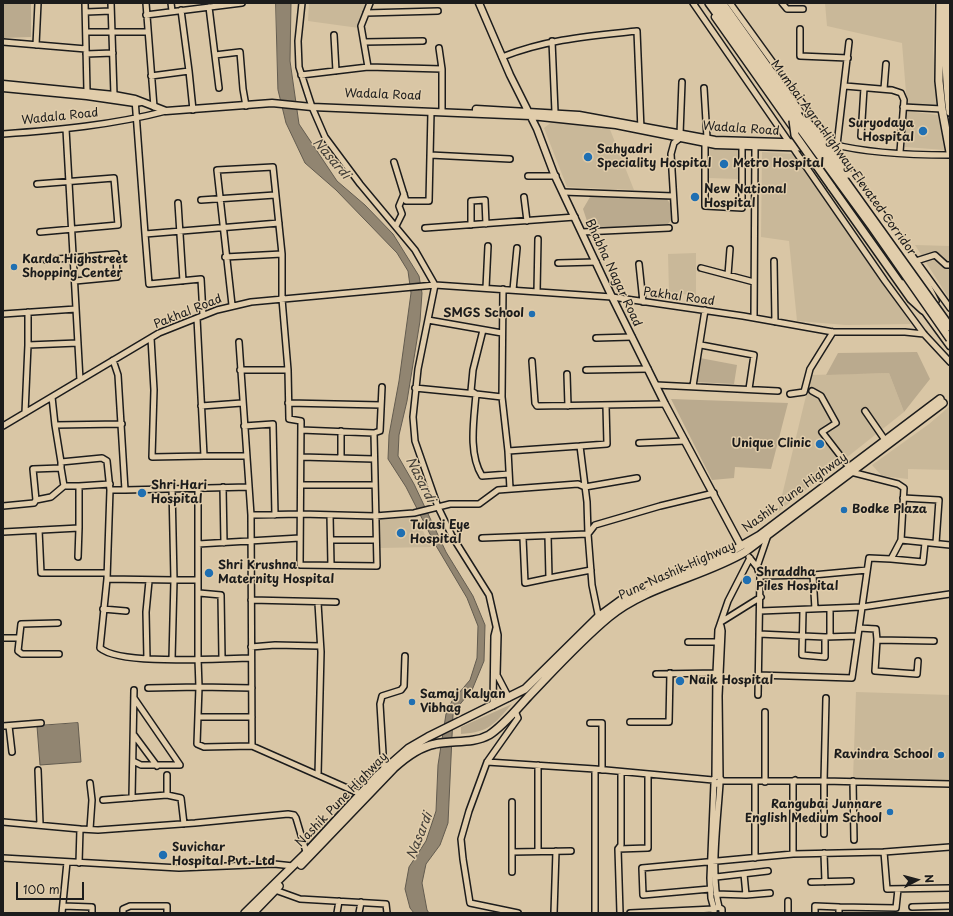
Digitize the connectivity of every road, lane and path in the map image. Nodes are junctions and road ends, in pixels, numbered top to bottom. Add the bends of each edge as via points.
1 (38, 3) edge
2 (85, 3) edge
3 (111, 3) edge
4 (146, 3) edge
5 (171, 3) edge
6 (242, 3) edge
7 (302, 3) edge
8 (370, 3) edge
9 (479, 3) edge
10 (692, 3) edge
11 (705, 3) edge
12 (709, 3) edge
13 (717, 3) edge
14 (723, 3) edge
15 (731, 3) edge
16 (940, 3) edge
17 (946, 3) edge
18 (783, 4) edge
19 (192, 6) edge
20 (209, 7) junction
21 (803, 9) dead end
22 (181, 10) junction
23 (111, 11) junction
24 (172, 11) junction
25 (438, 11) dead end
26 (86, 12) junction
27 (366, 13) junction
28 (146, 15) junction
29 (800, 29) dead end
30 (112, 31) junction
31 (86, 32) junction
32 (147, 32) junction
33 (334, 35) dead end
34 (423, 41) dead end
35 (552, 41) junction
36 (3, 42) edge
37 (364, 42) junction
38 (849, 42) dead end
39 (36, 45) junction
40 (439, 48) dead end
41 (86, 52) junction
42 (113, 53) junction
43 (215, 55) junction
44 (502, 57) junction
45 (848, 58) junction
46 (886, 64) dead end
47 (368, 67) junction
48 (442, 69) junction
49 (188, 71) junction
50 (336, 71) junction
51 (301, 75) junction
52 (151, 76) junction
53 (682, 82) dead end
54 (948, 83) edge
55 (3, 84) edge
56 (845, 86) junction
57 (3, 88) edge
58 (219, 88) dead end
59 (704, 88) dead end
60 (864, 88) junction
61 (44, 90) junction
62 (884, 90) junction
63 (87, 91) junction
64 (114, 94) junction
65 (137, 101) junction
66 (309, 105) junction
67 (246, 106) junction
68 (154, 107) junction
69 (903, 107) junction
70 (942, 109) junction
71 (193, 110) junction
72 (442, 110) junction
73 (166, 111) junction
74 (431, 112) junction
75 (555, 112) junction
76 (950, 112) edge
77 (529, 114) junction
78 (796, 117) junction
79 (136, 119) junction
80 (641, 128) junction
81 (66, 129) junction
82 (3, 134) edge
83 (680, 136) junction
84 (861, 136) dead end
85 (706, 141) junction
86 (804, 143) junction
87 (793, 146) junction
88 (824, 146) junction
89 (835, 146) junction
90 (742, 147) junction
91 (755, 147) junction
92 (808, 148) junction
93 (900, 152) junction
94 (950, 154) edge
95 (430, 155) junction
96 (510, 159) dead end
97 (394, 162) dead end
98 (528, 176) dead end
99 (556, 176) junction
100 (69, 182) junction
101 (36, 184) dead end
102 (563, 192) junction
103 (404, 194) junction
104 (275, 195) junction
105 (674, 196) junction
106 (524, 197) dead end
107 (220, 198) junction
108 (201, 200) dead end
109 (178, 203) dead end
110 (575, 217) junction
111 (675, 220) dead end
112 (527, 221) junction
113 (279, 223) junction
114 (486, 224) junction
115 (472, 225) junction
116 (396, 226) junction
117 (223, 228) junction
118 (425, 228) dead end
119 (669, 228) dead end
120 (72, 229) junction
121 (179, 231) junction
122 (40, 232) dead end
123 (582, 232) junction
124 (146, 234) junction
125 (538, 239) dead end
126 (488, 246) dead end
127 (517, 248) dead end
128 (730, 249) dead end
129 (282, 254) junction
130 (73, 257) junction
131 (225, 257) junction
132 (46, 260) dead end
133 (774, 261) dead end
134 (916, 261) junction
135 (596, 262) junction
136 (558, 264) dead end
137 (639, 264) dead end
138 (950, 265) edge
139 (701, 268) dead end
140 (728, 275) junction
141 (75, 281) junction
142 (183, 281) junction
143 (754, 282) junction
144 (433, 285) junction
145 (486, 288) junction
146 (503, 289) junction
147 (513, 290) junction
148 (537, 292) junction
149 (612, 297) junction
150 (282, 299) junction
151 (934, 301) junction
152 (643, 302) junction
153 (232, 305) junction
154 (950, 308) edge
155 (76, 309) junction
156 (705, 310) junction
157 (923, 310) junction
158 (28, 312) junction
159 (3, 314) edge
160 (203, 315) junction
161 (196, 318) junction
162 (754, 318) junction
163 (428, 320) junction
164 (775, 322) junction
165 (950, 322) edge
166 (950, 327) edge
167 (483, 330) junction
168 (833, 332) junction
169 (502, 333) junction
170 (924, 334) junction
171 (632, 336) junction
172 (151, 338) junction
173 (596, 338) dead end
174 (950, 339) edge
175 (239, 342) dead end
176 (78, 343) junction
177 (28, 345) junction
178 (701, 345) junction
179 (950, 346) edge
180 (114, 360) junction
181 (532, 361) dead end
182 (950, 362) edge
183 (648, 369) junction
184 (240, 370) junction
185 (288, 370) junction
186 (586, 370) dead end
187 (567, 374) dead end
188 (80, 380) junction
189 (656, 385) junction
190 (693, 386) junction
191 (382, 387) dead end
192 (415, 388) junction
193 (749, 388) junction
194 (778, 391) dead end
195 (812, 391) dead end
196 (476, 394) junction
197 (790, 394) dead end
198 (52, 397) junction
199 (502, 398) junction
200 (942, 401) joint
201 (242, 403) junction
202 (288, 403) junction
203 (665, 404) junction
204 (381, 405) junction
205 (201, 406) junction
206 (568, 406) junction
207 (606, 406) junction
208 (865, 411) dead end
209 (25, 413) junction
210 (122, 424) junction
211 (55, 425) junction
212 (3, 426) edge
213 (244, 426) junction
214 (301, 430) junction
215 (341, 431) junction
216 (374, 432) junction
217 (885, 440) junction
218 (686, 441) junction
219 (639, 443) dead end
220 (580, 446) junction
221 (508, 452) junction
222 (204, 456) junction
223 (245, 456) junction
224 (301, 457) junction
225 (341, 458) junction
226 (374, 459) junction
227 (61, 462) junction
228 (61, 468) junction
229 (850, 470) junction
230 (509, 474) junction
231 (637, 478) dead end
232 (301, 485) junction
233 (64, 486) junction
234 (79, 486) junction
235 (249, 486) junction
236 (374, 486) junction
237 (110, 487) junction
238 (198, 487) junction
239 (223, 487) junction
240 (585, 487) junction
241 (172, 488) junction
242 (510, 489) junction
243 (125, 490) junction
244 (714, 493) junction
245 (903, 498) junction
246 (36, 500) junction
247 (3, 506) edge
248 (436, 508) junction
249 (301, 514) junction
250 (251, 515) junction
251 (275, 515) junction
252 (330, 515) junction
253 (375, 516) junction
254 (79, 528) junction
255 (39, 530) junction
256 (3, 532) edge
257 (588, 534) junction
258 (768, 535) junction
259 (548, 536) junction
260 (300, 538) junction
261 (482, 538) dead end
262 (523, 538) junction
263 (251, 540) junction
264 (331, 540) junction
265 (376, 540) junction
266 (901, 540) junction
267 (224, 543) junction
268 (925, 543) junction
269 (936, 543) junction
270 (198, 544) junction
271 (950, 545) edge
272 (741, 546) junction
273 (748, 556) junction
274 (78, 557) dead end
275 (891, 559) junction
276 (331, 565) junction
277 (757, 568) junction
278 (591, 570) junction
279 (867, 570) junction
280 (813, 575) junction
281 (107, 576) junction
282 (760, 576) junction
283 (549, 578) junction
284 (174, 580) junction
285 (198, 580) junction
286 (149, 581) junction
287 (198, 593) junction
288 (950, 594) edge
289 (761, 597) junction
290 (251, 600) junction
291 (336, 602) dead end
292 (318, 603) junction
293 (862, 607) junction
294 (103, 609) junction
295 (815, 609) junction
296 (830, 609) junction
297 (126, 611) dead end
298 (760, 611) junction
299 (803, 611) junction
300 (599, 620) junction
301 (58, 623) dead end
302 (721, 624) junction
303 (496, 625) junction
304 (859, 628) junction
305 (759, 634) junction
306 (803, 636) junction
307 (858, 636) junction
308 (828, 637) junction
309 (3, 638) edge
310 (20, 638) junction
311 (877, 640) junction
312 (934, 641) dead end
313 (688, 642) dead end
314 (717, 642) junction
315 (320, 646) junction
316 (251, 647) junction
317 (59, 654) dead end
318 (406, 656) dead end
319 (222, 658) junction
320 (251, 658) junction
321 (146, 659) junction
322 (172, 659) junction
323 (198, 659) junction
324 (918, 661) dead end
325 (670, 673) junction
326 (718, 673) junction
327 (656, 674) dead end
328 (758, 675) junction
329 (148, 688) dead end
330 (199, 688) junction
331 (252, 688) junction
332 (134, 690) dead end
333 (758, 695) dead end
334 (134, 698) junction
335 (509, 698) junction
336 (826, 698) dead end
337 (493, 706) junction
338 (765, 712) dead end
339 (512, 714) junction
340 (199, 717) junction
341 (252, 717) junction
342 (630, 722) dead end
343 (41, 723) dead end
344 (590, 723) dead end
345 (6, 726) edge
346 (133, 734) junction
347 (252, 746) junction
348 (12, 752) dead end
349 (133, 761) junction
350 (487, 762) junction
351 (538, 765) junction
352 (157, 766) junction
353 (595, 769) junction
354 (38, 770) dead end
355 (384, 770) junction
356 (602, 770) junction
357 (621, 772) junction
358 (167, 775) dead end
359 (318, 775) junction
360 (648, 775) junction
361 (717, 780) junction
362 (794, 781) junction
363 (824, 781) junction
364 (755, 782) junction
365 (765, 782) junction
366 (852, 782) junction
367 (90, 783) dead end
368 (950, 784) edge
369 (167, 795) junction
370 (363, 795) junction
371 (132, 798) junction
372 (103, 800) dead end
373 (512, 802) dead end
374 (3, 822) edge
375 (40, 824) junction
376 (184, 824) junction
377 (80, 829) junction
378 (90, 829) junction
379 (824, 834) dead end
380 (854, 840) dead end
381 (950, 848) edge
382 (618, 849) junction
383 (538, 851) junction
384 (556, 851) junction
385 (571, 851) dead end
386 (512, 852) junction
387 (884, 852) junction
388 (793, 854) junction
389 (824, 854) junction
390 (307, 855) junction
391 (3, 858) edge
392 (755, 858) junction
393 (67, 862) junction
394 (713, 862) junction
395 (79, 863) junction
396 (293, 866) junction
397 (768, 871) dead end
398 (512, 872) dead end
399 (744, 874) junction
400 (716, 877) junction
401 (811, 882) dead end
402 (825, 882) junction
403 (851, 882) dead end
404 (950, 888) edge
405 (898, 889) junction
406 (275, 890) junction
407 (710, 890) junction
408 (770, 893) dead end
409 (716, 894) junction
410 (746, 895) junction
411 (339, 901) junction
412 (788, 901) dead end
413 (360, 902) junction
414 (63, 906) junction
415 (950, 906) edge
416 (912, 907) dead end
417 (716, 910) edge
418 (839, 910) edge
419 (649, 912) edge
420 (62, 913) edge
421 (92, 913) edge
422 (124, 913) edge
423 (167, 913) edge
424 (245, 913) edge
425 (253, 913) edge
426 (337, 913) edge
427 (359, 913) edge
428 (387, 913) edge
429 (518, 913) edge
430 (554, 913) edge
431 (596, 913) edge
432 (620, 913) edge
433 (630, 913) edge
434 (636, 913) edge
435 (722, 913) edge
436 (788, 913) edge
437 (815, 913) edge

1 - 39 street
2 - 26 street
3 - 23 street
4 - 28 street
5 - 24 street
6 - 20 street
7 - 51 street via 298,41
8 - 27 street
9 - 44 main road, Bhabha Nagar Road
10 - 87 street
11 - 86 main road
12 - 78 highway, Mumbai Agra Highway Elevated Corridor
13 - 78 highway, Mumbai Agra Highway Elevated Corridor
14 - 88 main road
15 - 89 street via 785,81
16 - 70 highway via 938,44
17 - 54 highway via 944,47
18 - 21 street via 787,9
19 - 20 street
19 - 22 street
20 - 43 street
22 - 24 street
22 - 49 street
23 - 26 street
23 - 30 street
24 - 28 street
25 - 27 street
26 - 31 street
27 - 37 street via 361,26
28 - 32 street
29 - 45 street via 800,56
30 - 31 street
30 - 32 street
30 - 42 street
31 - 41 street
32 - 52 street
33 - 50 street
34 - 37 street
35 - 44 street via 526,47
35 - 75 street
35 - 80 street via 637,31
36 - 39 street
37 - 47 street
38 - 45 street
39 - 41 street
40 - 48 street
41 - 42 street
41 - 63 street
42 - 64 street
43 - 58 street
43 - 67 street via 240,52 242,89
44 - 77 main road, Bhabha Nagar Road
45 - 56 street
46 - 62 street
47 - 48 street
47 - 50 street
48 - 72 street
49 - 52 street
49 - 71 street
50 - 51 street
51 - 66 street
52 - 68 street
53 - 83 street
54 - 76 highway
55 - 61 main road
56 - 60 street
56 - 89 street
57 - 61 main road
59 - 85 street
60 - 62 street
60 - 84 street
61 - 63 main road
61 - 65 main road
62 - 69 street via 901,93
63 - 64 main road
64 - 65 main road
65 - 68 main road
65 - 79 street
66 - 67 main road via 272,103
66 - 72 main road, Wadala Road
66 - 74 main road, Wadala Road
66 - 116 street via 325,137
67 - 71 main road
68 - 73 main road
69 - 70 street
69 - 93 street
70 - 94 highway
71 - 73 main road
72 - 74 main road, Wadala Road
72 - 77 main road, Wadala Road
73 - 79 street, Wadala Road
74 - 95 street
75 - 77 main road, Wadala Road
75 - 80 main road, Wadala Road
77 - 80 main road, Wadala Road
77 - 99 main road, Bhabha Nagar Road
78 - 151 highway, bridge via 818,132 928,287
78 - 157 highway, bridge via 795,135 911,299
78 - 166 highway, Mumbai Agra Highway Elevated Corridor, bridge
78 - 174 highway, Mumbai Agra Highway Elevated Corridor, bridge
79 - 81 street, Wadala Road
79 - 124 street
80 - 83 main road, Wadala Road
81 - 82 street, Wadala Road
81 - 100 street
83 - 85 main road, Wadala Road
83 - 105 street via 674,143 671,154
85 - 87 main road, Wadala Road
85 - 90 main road, Wadala Road
85 - 90 street via 705,206 742,208
86 - 87 main road, Wadala Road
86 - 88 main road, Wadala Road
86 - 92 main road
87 - 91 main road, Wadala Road
87 - 92 main road
87 - 170 street
88 - 89 main road
88 - 92 main road
88 - 151 main road
89 - 93 street
89 - 134 street
90 - 91 main road, Wadala Road
91 - 143 street
92 - 157 main road
93 - 94 street
95 - 96 street
95 - 103 street via 429,201 406,201
97 - 103 street
98 - 99 street
99 - 102 main road, Bhabha Nagar Road
100 - 101 street
100 - 120 street
100 - 120 street via 114,178 118,225
102 - 105 street
102 - 110 main road, Bhabha Nagar Road
103 - 116 street via 399,206 402,214
104 - 107 street
104 - 107 street via 273,167 217,170
104 - 113 street
105 - 111 street
106 - 112 street
107 - 108 street
107 - 117 street
109 - 121 street
110 - 112 street
110 - 123 main road, Bhabha Nagar Road
112 - 114 street
113 - 117 street
113 - 129 street
114 - 115 street
114 - 115 street via 485,200 471,201
115 - 118 street
116 - 144 street via 415,250
117 - 121 street
117 - 131 street
119 - 123 street
120 - 122 street
120 - 130 street
121 - 124 street
121 - 142 street
123 - 135 main road, Bhabha Nagar Road
124 - 142 street via 149,284
125 - 148 street
126 - 145 street
127 - 147 street
128 - 140 street
129 - 131 street
129 - 150 street
130 - 132 street
130 - 141 street
130 - 141 street via 116,254 118,277
131 - 153 street
133 - 164 street
134 - 138 street via 935,255 946,265
134 - 154 street
135 - 136 street
135 - 149 main road, Bhabha Nagar Road
137 - 152 street
139 - 140 street
140 - 143 street
141 - 155 street
142 - 160 street via 201,279
143 - 162 street
144 - 145 street, Pakhal Road
144 - 150 street, Pakhal Road
144 - 163 street
145 - 146 street, Pakhal Road
146 - 147 street, Pakhal Road
146 - 169 street
147 - 148 street, Pakhal Road
148 - 149 street, Pakhal Road
149 - 152 street, Pakhal Road
149 - 171 main road, Bhabha Nagar Road
150 - 153 street, Pakhal Road
150 - 185 street
151 - 165 main road
152 - 156 street, Pakhal Road
153 - 160 street, Pakhal Road
155 - 158 street
155 - 176 street
156 - 162 street, Pakhal Road
156 - 178 street
157 - 179 main road
158 - 159 street
158 - 177 street
160 - 161 street, Pakhal Road
161 - 172 street, Pakhal Road
161 - 205 street
162 - 164 street, Pakhal Road
163 - 167 street
163 - 192 street
164 - 168 street, Pakhal Road
167 - 169 street
167 - 196 street via 473,370 471,391
168 - 170 street, Pakhal Road
168 - 197 street via 810,369 804,392
169 - 199 street
170 - 182 street
171 - 173 street
171 - 183 main road, Bhabha Nagar Road
172 - 180 street, Pakhal Road
172 - 222 street via 154,390 152,457
175 - 184 street
176 - 177 street
176 - 188 street
177 - 209 street
178 - 190 street
178 - 193 street via 754,355
180 - 188 street, Pakhal Road
180 - 210 street via 118,375
181 - 206 street via 537,406
183 - 186 street
183 - 189 main road, Bhabha Nagar Road
184 - 185 street
184 - 201 street
185 - 202 street
187 - 206 street
188 - 198 street, Pakhal Road
189 - 190 street
189 - 203 main road, Bhabha Nagar Road
190 - 193 street
191 - 204 street
192 - 196 street
192 - 248 street via 415,441
193 - 194 street
195 - 229 street via 821,396 836,424 822,432
196 - 199 street
196 - 230 street via 473,431 477,468 482,476
198 - 209 street, Pakhal Road
198 - 211 street
199 - 221 street
200 - 217 highway, Nashik Pune Highway
200 - 229 highway, Pune Nashik Highway
201 - 205 street
201 - 213 street
202 - 204 street
202 - 214 street via 289,419 301,421
203 - 207 street
203 - 218 main road, Bhabha Nagar Road
204 - 216 street via 380,431
205 - 222 street
206 - 207 street
207 - 220 street via 607,444
208 - 217 street
209 - 212 street, Pakhal Road
210 - 211 street
210 - 243 street
211 - 227 street
213 - 223 street
213 - 251 street via 273,424
214 - 215 street
214 - 224 street
215 - 216 street
215 - 225 street
216 - 226 street
217 - 229 highway, Nashik Pune Highway
218 - 219 street
218 - 244 main road, Bhabha Nagar Road
220 - 221 street
220 - 240 street
221 - 230 street
222 - 223 street
223 - 235 street
224 - 225 street
224 - 232 street
225 - 226 street
226 - 236 street
227 - 228 street
227 - 237 street via 102,458 107,461
228 - 233 street
228 - 246 street via 33,469
229 - 245 street via 901,486 904,488
229 - 258 highway, Pune Nashik Highway
229 - 272 highway, Nashik Pune Highway
230 - 242 street
231 - 240 street
232 - 236 street
232 - 249 street
233 - 234 street
233 - 246 street via 51,497
234 - 237 street
234 - 254 street
235 - 239 street
235 - 250 street
236 - 253 street
237 - 243 street
237 - 281 street
238 - 239 street
238 - 241 street
238 - 270 street
239 - 267 street
240 - 242 street via 578,484
240 - 257 street
241 - 243 street
241 - 284 street
242 - 248 street via 498,490 478,504 462,503
244 - 257 street via 595,525
244 - 272 main road, Bhabha Nagar Road
245 - 266 street
245 - 269 street via 939,500
246 - 247 street via 32,504
248 - 253 street via 414,514
248 - 303 street via 486,589 492,602
249 - 251 street
249 - 252 street
249 - 260 street
250 - 251 street
250 - 263 street
252 - 253 street
252 - 264 street
253 - 265 street
254 - 255 street
254 - 274 street
255 - 256 street
255 - 281 street via 41,573
257 - 259 street
257 - 278 street
258 - 273 highway, Pune Nashik Highway
258 - 277 street
259 - 262 street
259 - 283 street
260 - 263 street
260 - 276 street via 300,565
261 - 262 street
262 - 283 street via 525,583
263 - 267 street
263 - 290 street
264 - 265 street
264 - 276 street
265 - 276 street via 377,566
266 - 268 street
266 - 275 street
267 - 270 street
268 - 269 street
268 - 275 street via 923,562
269 - 271 street
270 - 285 street
272 - 273 street
272 - 300 highway, Nashik Pune Highway via 713,562 645,587 624,598
273 - 277 street
273 - 300 highway, Pune Nashik Highway via 641,597
273 - 302 street
275 - 279 street via 868,558
277 - 282 street
278 - 283 street
278 - 300 street
279 - 280 street
279 - 293 street
280 - 282 street
280 - 295 street
281 - 286 street
281 - 294 street
282 - 289 street
284 - 285 street
284 - 286 street
284 - 322 street
285 - 287 street
286 - 321 street
287 - 319 street via 221,595
287 - 323 street
288 - 293 street
289 - 298 street
289 - 302 street
290 - 292 street
290 - 316 street
291 - 292 street
292 - 315 street
293 - 296 street
293 - 304 street
294 - 297 street
294 - 321 street via 100,648 121,656
295 - 296 street
295 - 299 street
296 - 308 street
298 - 299 street
298 - 305 street
299 - 306 street
300 - 335 highway, Nashik Pune Highway via 535,680
300 - 339 highway, Pune Nashik Highway
301 - 310 street via 21,624
302 - 314 street
302 - 326 street
303 - 335 street via 498,675
303 - 337 street
304 - 307 street
304 - 311 street via 876,629
305 - 306 street
305 - 328 street
306 - 308 street
306 - 308 street via 802,655 825,656
307 - 308 street
307 - 328 street via 852,678
309 - 310 street
310 - 317 street via 18,651 22,654
311 - 312 street
311 - 324 street via 875,671 917,674
313 - 314 street
314 - 326 street
315 - 316 street
315 - 359 street
316 - 320 street
318 - 355 street via 404,686 401,690 382,696 380,704
319 - 320 street
319 - 323 street
320 - 331 street
321 - 322 street
322 - 323 street
323 - 330 street
325 - 326 street
325 - 327 street
325 - 342 street via 668,722
326 - 361 street
328 - 333 street
329 - 330 street
330 - 331 street
330 - 340 street
331 - 341 street
332 - 334 street
334 - 346 street
334 - 352 street via 180,765
335 - 337 highway, Nashik Pune Highway
336 - 363 street
337 - 355 highway, Nashik Pune Highway via 409,748
338 - 365 street
339 - 350 street via 518,718
339 - 370 highway, Nashik Pune Highway via 489,735 459,742 436,743 411,754
340 - 341 street
340 - 347 street via 196,737 200,746
341 - 347 street
343 - 345 street
344 - 356 street via 602,723
345 - 348 street
346 - 349 street
346 - 352 street
347 - 359 street
349 - 352 street via 141,766
349 - 371 street
350 - 351 street
350 - 429 street via 461,839 470,903
351 - 353 street
351 - 383 street
353 - 356 street
353 - 431 street
354 - 375 street
355 - 370 highway, Nashik Pune Highway
356 - 357 street
357 - 360 street
357 - 382 street via 621,845
358 - 369 street
359 - 370 street
360 - 361 street
360 - 382 street via 648,848
361 - 364 street
361 - 394 street
362 - 363 street
362 - 365 street
362 - 388 street
363 - 366 street
363 - 379 street
364 - 365 street
364 - 392 street
366 - 368 street
366 - 380 street
367 - 378 street
369 - 371 street
369 - 376 street via 180,798
370 - 390 highway, Nashik Pune Highway
371 - 372 street
373 - 386 street
374 - 375 street
375 - 377 street
376 - 378 street
376 - 390 street via 294,815
377 - 378 street
377 - 395 street
381 - 387 street
382 - 432 street
383 - 384 street
383 - 386 street
384 - 385 street
384 - 430 street
386 - 398 street
387 - 389 street
387 - 405 street via 887,889
388 - 389 street
388 - 392 street
389 - 402 street
390 - 396 highway, Nashik Pune Highway
390 - 406 highway, Nashik Pune Highway
391 - 393 street
392 - 394 street
393 - 395 street
393 - 414 street
394 - 400 street
394 - 407 street
394 - 407 street via 642,868 641,871 643,894
395 - 396 street via 179,868 274,864
396 - 424 highway, Nashik Pune Highway
397 - 399 street
399 - 400 street
399 - 410 street
400 - 409 street
401 - 402 street
402 - 403 street
404 - 405 street
405 - 418 street via 896,908
406 - 411 street via 300,899
406 - 425 highway, Nashik Pune Highway
407 - 417 street
408 - 410 street
409 - 410 street
409 - 417 street
411 - 413 street
411 - 426 street
412 - 436 street
413 - 427 street
413 - 428 street via 386,904
414 - 420 street
414 - 421 street via 92,907
415 - 416 street
417 - 419 street
417 - 435 street via 722,910
418 - 437 street via 818,905 815,906
419 - 434 street
422 - 423 street via 124,909 130,906 166,906
433 - 434 street

